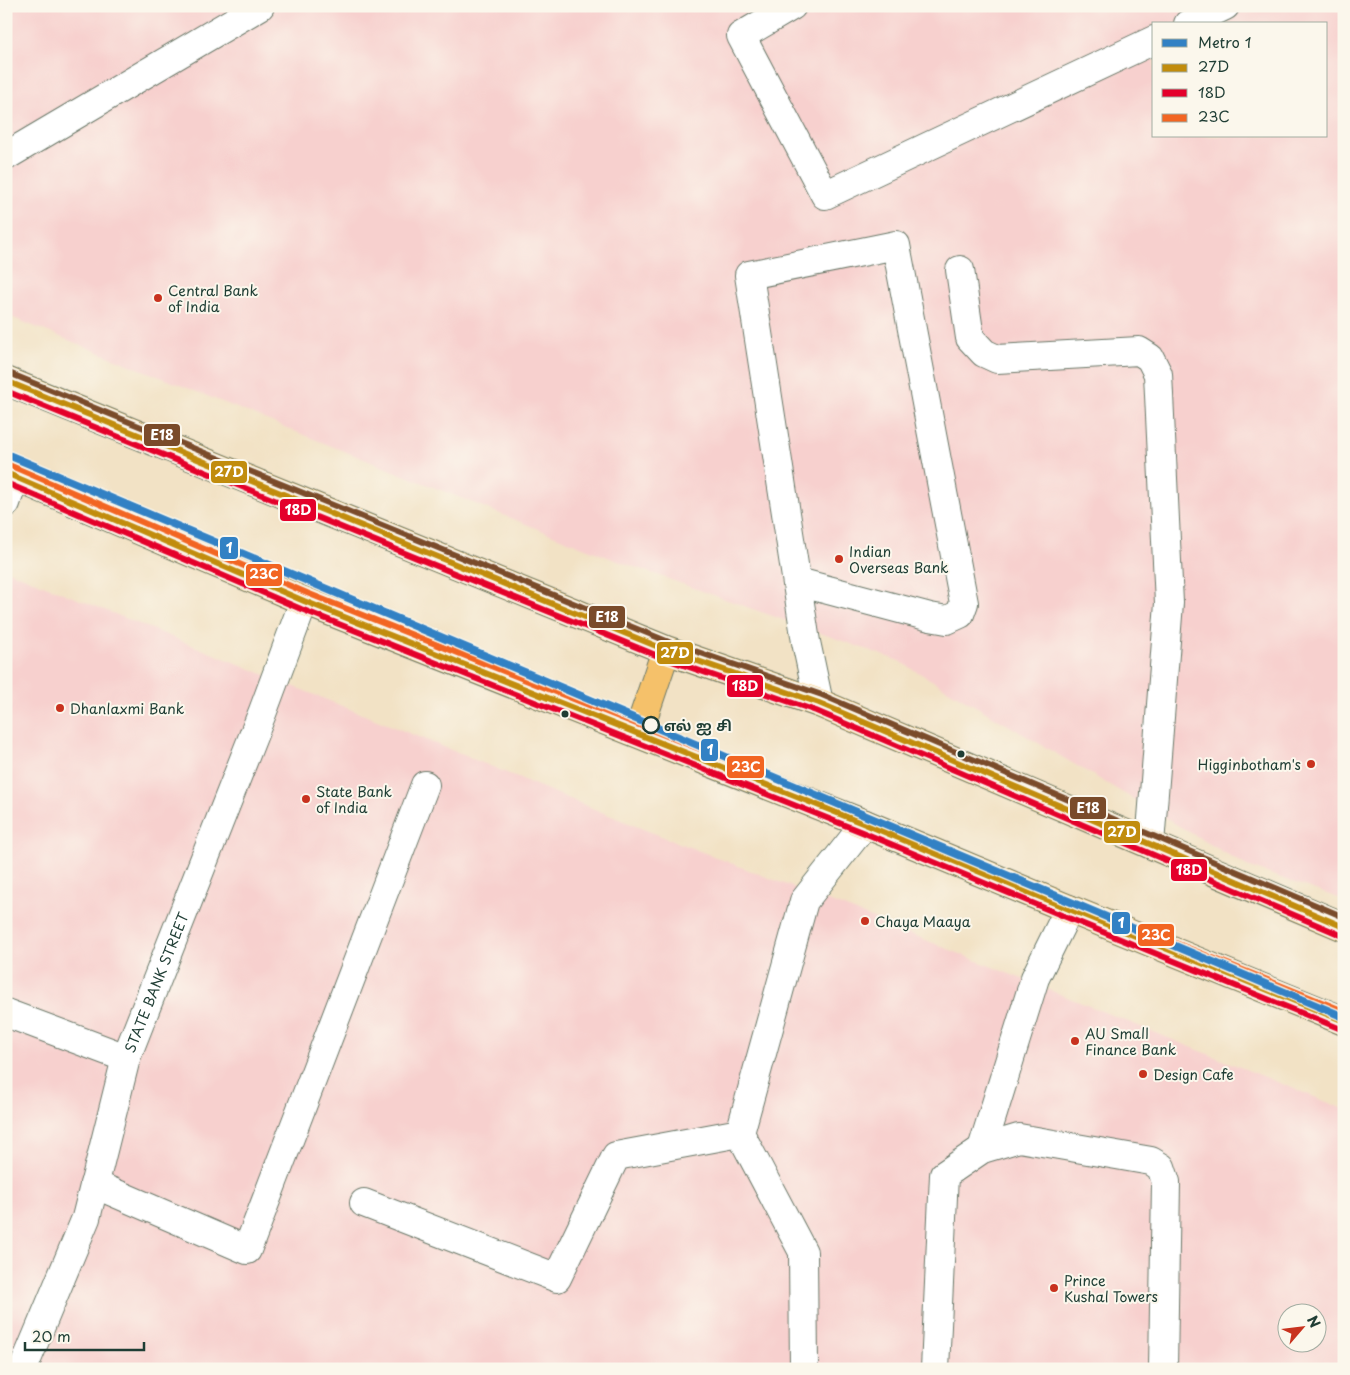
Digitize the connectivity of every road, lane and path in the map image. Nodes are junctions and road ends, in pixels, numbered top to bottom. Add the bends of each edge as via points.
1 (260, 6) edge
2 (792, 6) edge
3 (1225, 6) edge
4 (1192, 22) edge
5 (1152, 41) edge
6 (6, 156) edge
7 (960, 270) dead end
8 (6, 381) edge
9 (11, 475) edge
10 (6, 503) edge
11 (798, 582) junction
12 (304, 601) junction
13 (666, 650) junction
14 (819, 703) junction
15 (638, 734) junction
16 (425, 785) dead end
17 (865, 824) junction
18 (1150, 844) junction
19 (1069, 909) junction
20 (1344, 926) edge
21 (6, 1013) edge
22 (1344, 1021) edge
23 (126, 1058) junction
24 (740, 1133) junction
25 (982, 1149) junction
26 (94, 1184) junction
27 (364, 1203) dead end
28 (23, 1369) edge
29 (804, 1369) edge
30 (936, 1369) edge
31 (1163, 1369) edge

1 - 6 street
2 - 5 street via 741,36 825,195
3 - 4 street
7 - 18 street via 970,338 984,353 997,359 1139,351 1150,358 1158,374 1169,603
8 - 13 main road
9 - 10 street
9 - 12 main road
11 - 11 street via 749,275 896,245 964,603 960,614 947,620
11 - 14 street
12 - 15 main road
12 - 23 street, STATE BANK STREET
13 - 14 main road
13 - 15 main road
14 - 18 main road
15 - 17 main road
16 - 26 street via 247,1250
17 - 19 main road
17 - 24 street via 804,901
18 - 20 main road
19 - 22 main road
19 - 25 street via 1034,978
21 - 23 street
23 - 26 street, STATE BANK STREET
24 - 27 street via 616,1156 556,1278
24 - 29 street via 804,1252
25 - 30 street via 944,1175
25 - 31 street via 1020,1138 1151,1161 1161,1167 1166,1182
26 - 28 street, STATE BANK STREET via 86,1218

